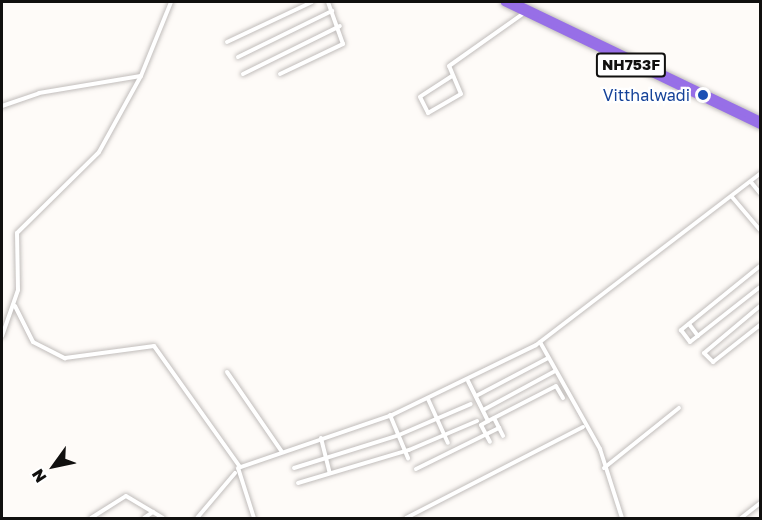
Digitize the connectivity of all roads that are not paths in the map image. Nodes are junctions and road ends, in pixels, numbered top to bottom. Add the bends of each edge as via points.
1 (171, 2) edge
2 (312, 2) edge
3 (328, 2) edge
4 (504, 2) edge
5 (514, 2) edge
6 (332, 11) junction
7 (524, 13) junction
8 (340, 26) junction
9 (227, 42) dead end
10 (238, 57) dead end
11 (243, 74) dead end
12 (280, 74) dead end
13 (141, 76) junction
14 (452, 76) junction
15 (2, 106) edge
16 (760, 120) edge
17 (760, 125) edge
18 (760, 174) edge
19 (751, 182) junction
20 (760, 193) edge
21 (732, 196) junction
22 (758, 223) edge
23 (760, 230) edge
24 (760, 266) edge
25 (760, 288) edge
26 (15, 306) junction
27 (760, 306) edge
28 (689, 324) junction
29 (760, 325) edge
30 (2, 336) edge
31 (698, 336) junction
32 (540, 342) junction
33 (548, 358) junction
34 (555, 371) junction
35 (227, 372) dead end
36 (468, 381) junction
37 (476, 396) junction
38 (562, 398) dead end
39 (428, 399) junction
40 (471, 404) dead end
41 (679, 408) dead end
42 (483, 410) junction
43 (390, 415) junction
44 (494, 418) junction
45 (437, 419) junction
46 (477, 421) dead end
47 (488, 421) junction
48 (583, 427) junction
49 (499, 428) junction
50 (398, 435) junction
51 (444, 435) junction
52 (486, 435) junction
53 (503, 436) dead end
54 (321, 438) junction
55 (490, 442) dead end
56 (448, 443) dead end
57 (405, 451) junction
58 (282, 452) junction
59 (326, 458) junction
60 (408, 458) dead end
61 (240, 466) junction
62 (294, 468) dead end
63 (604, 468) junction
64 (416, 469) dead end
65 (235, 473) junction
66 (330, 473) junction
67 (298, 483) dead end
68 (760, 503) edge
69 (154, 512) junction
70 (91, 519) edge
71 (144, 519) edge
72 (163, 519) edge
73 (197, 519) edge
74 (254, 519) edge
75 (406, 519) edge
76 (622, 519) edge
77 (741, 519) edge

1 - 13 street
2 - 9 street
3 - 6 street
4 - 7 highway, NH753F
5 - 16 highway, NH753F
6 - 8 street
6 - 10 street
7 - 14 street via 449,66
7 - 17 highway, NH753F
8 - 11 street
8 - 12 street via 344,44
13 - 15 street via 39,93
13 - 26 street via 99,152 20,227
14 - 14 street via 420,97 428,113 461,94
18 - 19 street
19 - 20 street
19 - 21 street
21 - 22 street
21 - 32 street
22 - 23 street
24 - 28 street
25 - 31 street
26 - 30 street
26 - 61 street via 27,335 65,358 154,346
27 - 29 street via 704,353 713,362
28 - 31 street
28 - 31 street via 681,330 690,342
32 - 33 street
32 - 36 street
33 - 34 street
33 - 37 street
34 - 42 street
34 - 48 street
35 - 58 street
36 - 37 street
36 - 39 street
37 - 42 street
38 - 44 street via 556,386
39 - 43 street
39 - 45 street
40 - 45 street
41 - 63 street
42 - 47 street
43 - 50 street
43 - 54 street
44 - 47 street
44 - 49 street
45 - 50 street
45 - 51 street
46 - 51 street
47 - 52 street via 481,425
48 - 63 street via 600,449
48 - 75 street
49 - 52 street
49 - 53 street
50 - 57 street
50 - 59 street
51 - 56 street
51 - 57 street
52 - 55 street
52 - 64 street
54 - 58 street
54 - 59 street
57 - 60 street
57 - 66 street
58 - 61 street
59 - 62 street
59 - 66 street
61 - 65 street
63 - 76 street
65 - 73 street
65 - 74 street
66 - 67 street
68 - 77 street
69 - 70 street via 126,496
69 - 71 street
69 - 72 street

